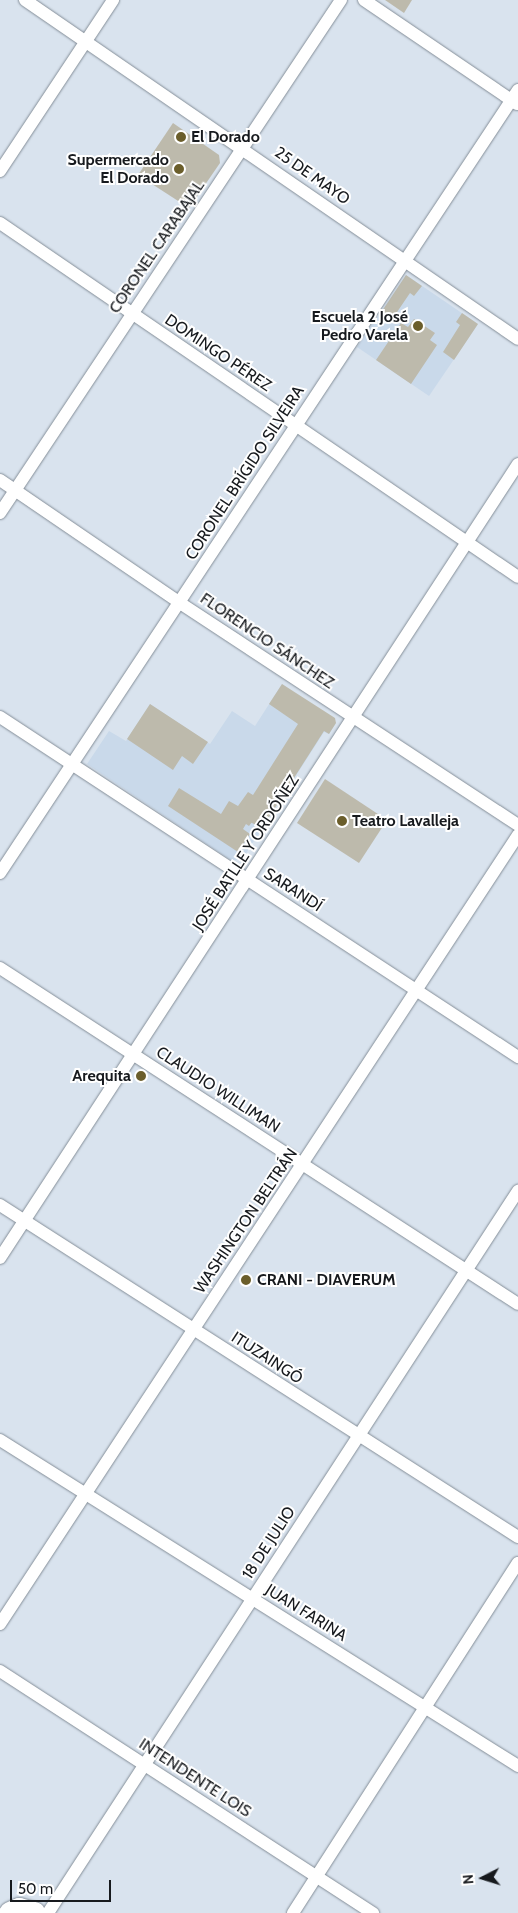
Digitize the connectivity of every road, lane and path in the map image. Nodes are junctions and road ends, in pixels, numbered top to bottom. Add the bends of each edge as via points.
1 (25, 0) edge
2 (114, 0) edge
3 (341, 0) edge
4 (364, 0) edge
5 (86, 41) junction
6 (516, 98) edge
7 (243, 148) junction
8 (0, 171) edge
9 (0, 223) edge
10 (403, 260) junction
11 (132, 313) junction
12 (518, 339) edge
13 (296, 425) junction
14 (518, 464) edge
15 (0, 480) edge
16 (15, 490) junction
17 (0, 513) edge
18 (467, 543) junction
19 (518, 577) edge
20 (180, 603) junction
21 (0, 717) edge
22 (352, 717) junction
23 (72, 764) junction
24 (518, 825) edge
25 (518, 835) edge
26 (0, 873) edge
27 (249, 880) junction
28 (0, 968) edge
29 (416, 990) junction
30 (133, 1055) junction
31 (518, 1057) edge
32 (303, 1165) junction
33 (518, 1191) edge
34 (0, 1205) edge
35 (24, 1220) junction
36 (0, 1258) edge
37 (466, 1271) junction
38 (518, 1304) edge
39 (193, 1329) junction
40 (357, 1437) junction
41 (0, 1440) edge
42 (87, 1495) junction
43 (518, 1538) edge
44 (518, 1563) edge
45 (253, 1599) junction
46 (0, 1624) edge
47 (0, 1671) edge
48 (426, 1708) junction
49 (144, 1765) junction
50 (518, 1766) edge
51 (317, 1877) junction
52 (48, 1913) edge
53 (293, 1913) edge
54 (373, 1913) edge

1 - 5 street, 25 DE MAYO
2 - 5 street
3 - 7 street, CORONEL CARABAJAL
4 - 6 street
5 - 7 street, 25 DE MAYO
5 - 8 street
6 - 10 street, CORONEL BRÍGIDO SILVEIRA
7 - 10 street, 25 DE MAYO
7 - 11 street, CORONEL CARABAJAL
9 - 11 street, DOMINGO PÉREZ
10 - 12 street, 25 DE MAYO
10 - 13 street, CORONEL BRÍGIDO SILVEIRA
11 - 13 street, DOMINGO PÉREZ
11 - 16 street, CORONEL CARABAJAL
13 - 18 street, DOMINGO PÉREZ
13 - 20 street, CORONEL BRÍGIDO SILVEIRA
14 - 18 street, JOSÉ BATLLE Y ORDÓÑEZ
15 - 16 street, FLORENCIO SÁNCHEZ
16 - 17 street, CORONEL CARABAJAL
16 - 20 street, FLORENCIO SÁNCHEZ
18 - 19 street, DOMINGO PÉREZ
18 - 22 street, JOSÉ BATLLE Y ORDÓÑEZ
20 - 22 street, FLORENCIO SÁNCHEZ
20 - 23 street, CORONEL BRÍGIDO SILVEIRA
21 - 23 street, SARANDÍ
22 - 24 street, FLORENCIO SÁNCHEZ
22 - 27 street, JOSÉ BATLLE Y ORDÓÑEZ
23 - 26 street, CORONEL BRÍGIDO SILVEIRA
23 - 27 street, SARANDÍ
25 - 29 street, WASHINGTON BELTRÁN
27 - 29 street, SARANDÍ
27 - 30 street, JOSÉ BATLLE Y ORDÓÑEZ
28 - 30 street, CLAUDIO WILLIMAN
29 - 31 street, SARANDÍ
29 - 32 street, WASHINGTON BELTRÁN
30 - 32 street, CLAUDIO WILLIMAN
30 - 35 street, JOSÉ BATLLE Y ORDÓÑEZ
32 - 37 street, CLAUDIO WILLIMAN
32 - 39 street, WASHINGTON BELTRÁN
33 - 37 street, 18 DE JULIO
34 - 35 street, ITUZAINGÓ
35 - 36 street, JOSÉ BATLLE Y ORDÓÑEZ
35 - 39 street, ITUZAINGÓ
37 - 38 street, CLAUDIO WILLIMAN
37 - 40 street, 18 DE JULIO
39 - 40 street, ITUZAINGÓ
39 - 42 street, WASHINGTON BELTRÁN
40 - 43 street, ITUZAINGÓ
40 - 45 street, 18 DE JULIO
41 - 42 street, JUAN FARINA
42 - 45 street, JUAN FARINA
42 - 46 street, WASHINGTON BELTRÁN
44 - 48 street
45 - 48 street, JUAN FARINA
45 - 49 street, 18 DE JULIO
47 - 49 street, INTENDENTE LOIS
48 - 50 street, JUAN FARINA
48 - 51 street
49 - 51 street, INTENDENTE LOIS
49 - 52 street, 18 DE JULIO
51 - 53 street
51 - 54 street, INTENDENTE LOIS

